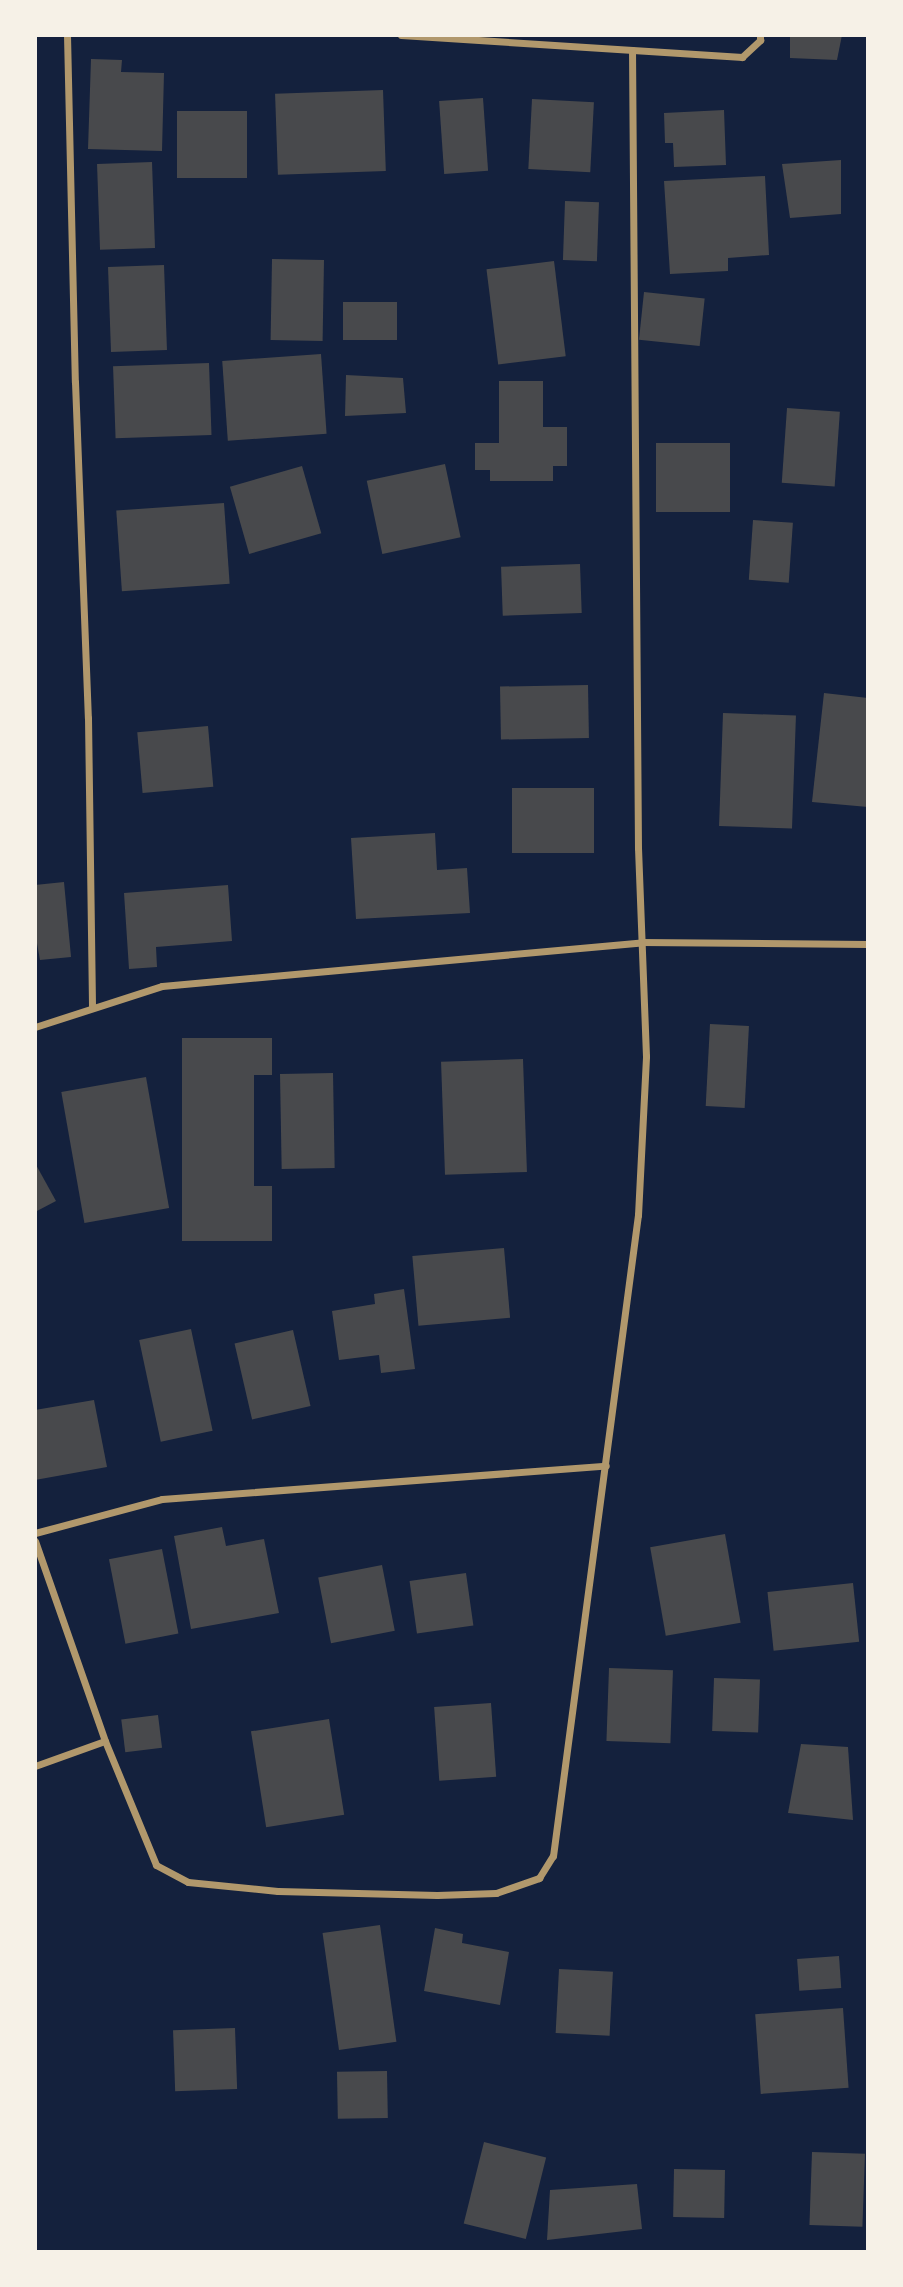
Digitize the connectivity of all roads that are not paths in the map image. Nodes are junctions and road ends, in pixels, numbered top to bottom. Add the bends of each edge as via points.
1 (67, 35) edge
2 (401, 35) edge
3 (760, 35) edge
4 (632, 50) junction
5 (641, 942) junction
6 (868, 944) edge
7 (93, 1006) junction
8 (35, 1027) edge
9 (606, 1466) junction
10 (35, 1533) edge
11 (35, 1541) edge
12 (105, 1741) junction
13 (35, 1766) edge

1 - 7 street
2 - 4 street
3 - 4 street via 742,57
4 - 5 street
5 - 6 street
5 - 7 street via 162,986
5 - 9 street via 646,1056 638,1215
7 - 8 street
9 - 10 street via 162,1499
9 - 12 street via 553,1856 539,1878 496,1893 437,1895 278,1891 188,1882 156,1865
11 - 12 street
12 - 13 street

